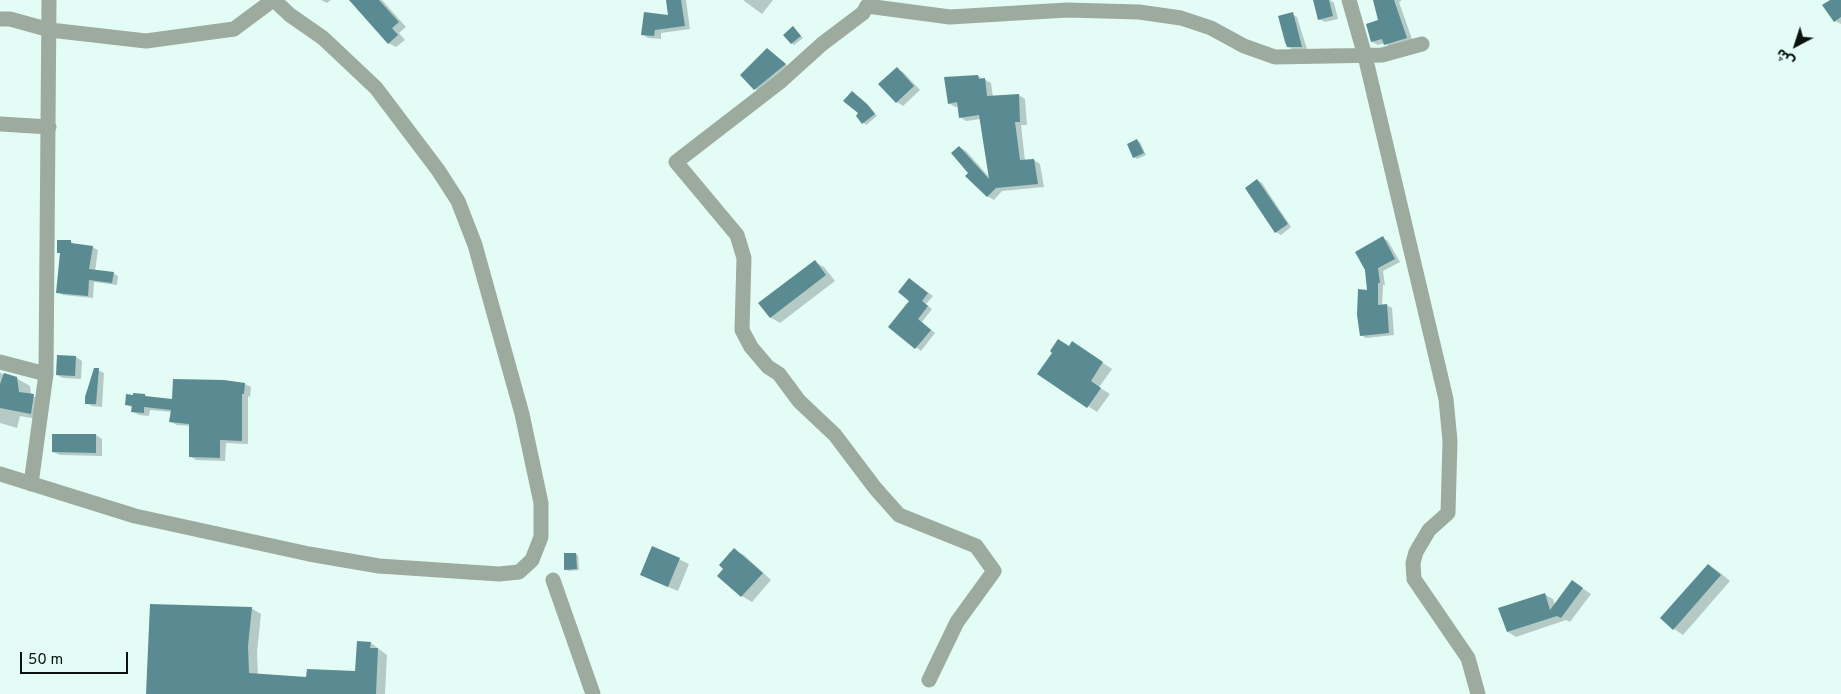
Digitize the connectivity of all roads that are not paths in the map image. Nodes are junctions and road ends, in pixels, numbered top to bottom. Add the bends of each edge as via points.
1 (49, 0) edge
2 (273, 0) edge
3 (1349, 0) edge
4 (865, 3) edge
5 (0, 19) edge
6 (50, 30) junction
7 (1422, 44) dead end
8 (1365, 56) junction
9 (0, 124) edge
10 (49, 127) junction
11 (0, 362) edge
12 (46, 374) junction
13 (0, 474) edge
14 (31, 484) junction
15 (553, 580) dead end
16 (930, 680) dead end
17 (593, 694) edge
18 (1478, 694) edge

1 - 6 street
2 - 6 street via 234,29 146,40
2 - 14 street via 323,38 376,88 458,201 475,245 522,414 541,503 541,537 532,560 520,572 499,574 379,566 135,516
3 - 8 street
4 - 8 street via 950,17 1067,10 1140,12 1181,18 1275,57
4 - 16 street via 862,13 676,162 738,235 744,258 742,330 751,347 835,435 899,515 976,546 994,571 957,622
5 - 6 street
6 - 10 street
7 - 8 street via 1382,55
8 - 18 street via 1446,399 1450,441 1448,513 1429,530 1416,552 1414,579 1468,658
9 - 10 street
10 - 12 street
11 - 12 street
12 - 14 street
13 - 14 street
15 - 17 street

